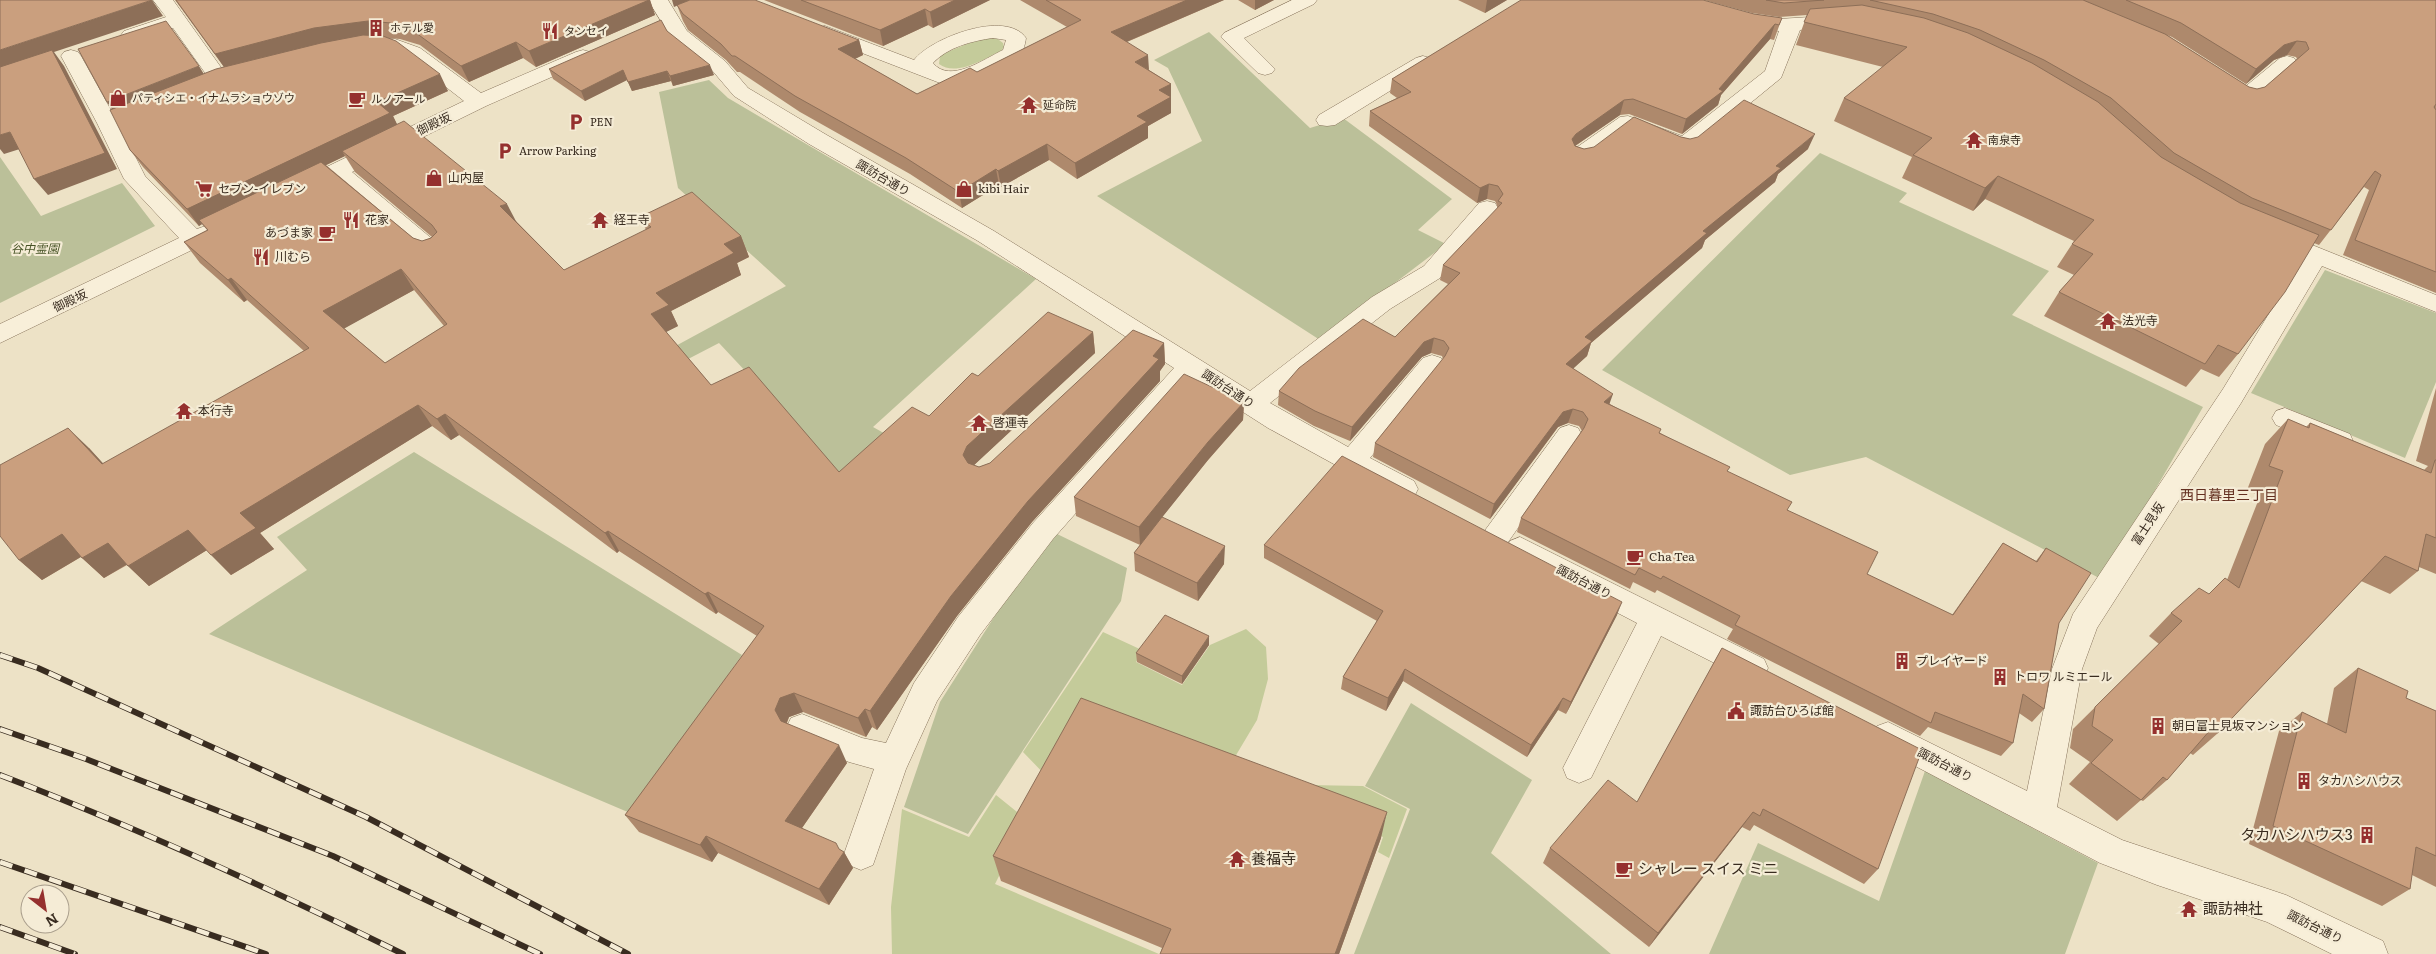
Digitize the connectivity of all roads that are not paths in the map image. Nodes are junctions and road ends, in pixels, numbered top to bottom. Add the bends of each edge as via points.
1 (165, 0) edge
2 (1307, 0) edge
3 (1676, 0) edge
4 (1734, 8) edge
5 (664, 14) edge
6 (1858, 19) edge
7 (177, 20) junction
8 (1791, 26) junction
9 (811, 27) edge
10 (115, 41) edge
11 (355, 47) edge
12 (598, 49) edge
13 (1437, 53) edge
14 (71, 56) dead end
15 (2287, 62) edge
16 (1266, 69) dead end
17 (2205, 69) edge
18 (927, 72) dead end
19 (221, 81) edge
20 (168, 100) edge
21 (479, 102) junction
22 (1327, 120) dead end
23 (108, 123) junction
24 (1581, 154) edge
25 (337, 171) junction
26 (278, 199) edge
27 (1487, 208) dead end
28 (236, 220) edge
29 (2258, 231) edge
30 (194, 240) junction
31 (436, 253) edge
32 (2316, 256) junction
33 (2436, 304) edge
34 (1137, 331) junction
35 (0, 334) edge
36 (1116, 351) edge
37 (1432, 364) dead end
38 (1192, 365) junction
39 (1251, 404) junction
40 (2285, 418) dead end
41 (1569, 434) dead end
42 (2367, 453) edge
43 (1352, 461) junction
44 (1429, 502) edge
45 (1472, 525) edge
46 (1496, 537) junction
47 (1655, 618) junction
48 (1779, 681) edge
49 (1868, 726) edge
50 (802, 728) edge
51 (895, 759) junction
52 (1579, 768) dead end
53 (2039, 815) junction
54 (860, 854) dead end
55 (2370, 954) edge

1 - 7 street
2 - 16 street via 1231,37
3 - 4 street
4 - 8 street via 1750,21
5 - 34 street, 諏訪台通り via 679,35 718,65 741,92 816,140 986,236
6 - 8 street
7 - 10 street
7 - 19 street
8 - 24 street via 1774,74 1685,145 1628,122
9 - 18 street
11 - 21 street via 396,45 413,52
12 - 21 street, 御殿坂
13 - 22 street
14 - 23 street
15 - 17 street via 2247,96
20 - 23 street
21 - 25 street, 御殿坂
23 - 30 street via 135,179
25 - 26 street, 御殿坂
25 - 31 street
27 - 39 street via 1432,272 1381,303
28 - 30 street, 御殿坂
29 - 32 street
30 - 35 street, 御殿坂
32 - 33 street
32 - 53 street, 富士見坂 via 2232,396 2084,623 2067,669
34 - 36 street
34 - 38 street, 諏訪台通り
37 - 43 street
38 - 39 street, 諏訪台通り
38 - 51 street via 1043,531 969,626 925,693
39 - 43 street, 諏訪台通り
40 - 42 street
41 - 46 street
43 - 44 street, 諏訪台通り
45 - 46 street, 諏訪台通り
46 - 47 street, 諏訪台通り
47 - 48 street, 諏訪台通り
47 - 52 street
49 - 53 street, 諏訪台通り
50 - 51 street via 860,752
51 - 54 street
53 - 55 street, 諏訪台通り via 2112,852 2274,907

